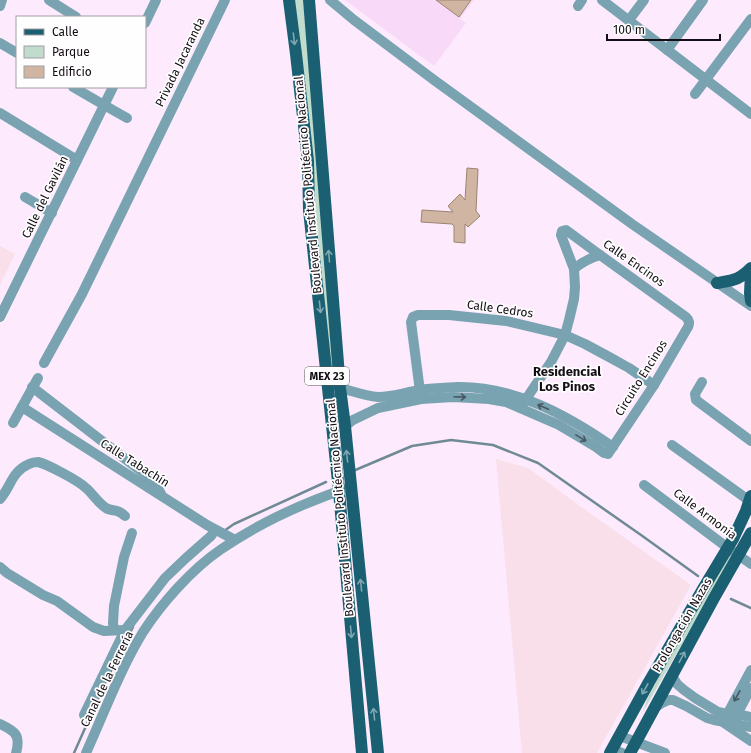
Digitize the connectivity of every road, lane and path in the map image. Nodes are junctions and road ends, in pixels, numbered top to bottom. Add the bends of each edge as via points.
1 (2, 0) edge
2 (50, 0) edge
3 (156, 0) edge
4 (224, 0) edge
5 (289, 0) edge
6 (309, 0) edge
7 (330, 0) edge
8 (602, 0) edge
9 (644, 0) edge
10 (703, 0) edge
11 (0, 6) edge
12 (74, 16) edge
13 (751, 19) edge
14 (629, 20) junction
15 (146, 21) edge
16 (0, 43) edge
17 (667, 50) junction
18 (16, 52) edge
19 (706, 79) junction
20 (76, 88) edge
21 (112, 88) edge
22 (695, 94) dead end
23 (104, 105) junction
24 (749, 109) edge
25 (0, 113) edge
26 (127, 118) dead end
27 (77, 160) junction
28 (25, 197) dead end
29 (52, 213) junction
30 (600, 255) junction
31 (751, 268) edge
32 (574, 269) junction
33 (751, 273) edge
34 (717, 283) junction
35 (751, 301) edge
36 (751, 306) edge
37 (0, 317) edge
38 (689, 321) joint
39 (565, 335) junction
40 (44, 363) dead end
41 (38, 378) dead end
42 (702, 382) dead end
43 (654, 385) junction
44 (334, 387) junction
45 (32, 388) junction
46 (421, 395) junction
47 (369, 396) junction
48 (392, 400) junction
49 (522, 404) junction
50 (22, 407) junction
51 (370, 412) junction
52 (13, 423) dead end
53 (344, 426) junction
54 (751, 441) edge
55 (672, 445) dead end
56 (644, 485) dead end
57 (351, 487) junction
58 (339, 491) junction
59 (162, 496) junction
60 (0, 499) edge
61 (751, 499) edge
62 (125, 516) dead end
63 (219, 532) junction
64 (132, 533) dead end
65 (751, 533) edge
66 (235, 540) junction
67 (728, 548) junction
68 (739, 555) junction
69 (751, 564) edge
70 (0, 568) edge
71 (114, 630) junction
72 (125, 630) junction
73 (751, 670) edge
74 (672, 676) junction
75 (751, 688) edge
76 (654, 708) junction
77 (702, 708) junction
78 (84, 715) dead end
79 (751, 717) edge
80 (730, 718) junction
81 (0, 724) edge
82 (751, 727) edge
83 (620, 736) junction
84 (751, 741) edge
85 (636, 742) junction
86 (615, 752) edge
87 (16, 753) edge
88 (86, 753) edge
89 (362, 753) edge
90 (378, 753) edge
91 (630, 753) edge
92 (665, 753) edge

1 - 11 street
2 - 12 street
3 - 15 street
4 - 40 street, Privada Jacaranda via 82,294
5 -> 44 main road, Boulevard Instituto Politécnico Nacional / MEX 23 via 308,161 309,210
44 -> 6 main road, Boulevard Instituto Politécnico Nacional / MEX 23
7 - 34 street via 434,80
8 - 14 street
9 - 14 street
10 - 17 street
13 - 19 street
14 - 17 street
16 - 18 street
17 - 19 street
19 - 22 street
19 - 24 street
20 - 23 street
21 - 23 street, Calle del Gavilán
23 - 26 street
23 - 27 street, Calle del Gavilán
25 - 27 street
27 - 29 street, Calle del Gavilán
28 - 29 street
29 - 37 street, Calle del Gavilán
30 - 32 street via 584,261
30 - 32 street, Calle Encinos via 566,230 562,231 561,235
30 - 38 street, Calle Encinos via 686,316
31 - 34 main road via 737,279
32 - 39 street via 574,299
33 - 35 main road
34 - 36 street
38 - 43 street, Circuito Encinos via 688,327
39 - 43 street, Calle Cedros via 629,368
39 - 46 street, Calle Cedros via 506,321 449,315 415,315 411,322
39 - 49 street via 551,362
41 - 45 street
42 - 54 street via 695,394 696,400
43 - 49 street, Circuito Encinos via 613,447 557,412
44 - 47 street
44 - 53 main road, Boulevard Instituto Politécnico Nacional / MEX 23
44 - 58 main road, Boulevard Instituto Politécnico Nacional / MEX 23 via 332,428
45 - 50 street
45 - 59 street via 150,478 156,483
46 - 48 street
46 - 49 street via 458,387 476,388 512,394
47 - 48 street
47 - 51 street
48 - 51 street
50 - 52 street
50 - 59 street, Calle Tabachín
51 - 53 street
57 -> 53 main road, Boulevard Instituto Politécnico Nacional / MEX 23
55 - 61 street
56 - 67 street, Calle Armonía
57 - 58 street, Canal de la Ferrería
90 -> 57 main road, Boulevard Instituto Politécnico Nacional / MEX 23
58 - 66 street, Canal de la Ferrería via 297,508
58 -> 89 main road, Boulevard Instituto Politécnico Nacional / MEX 23
59 - 63 street, Calle Tabachín
60 - 62 street via 12,478 30,463 37,462 76,481 104,507
61 - 67 main road, Prolongación Nazas
63 - 66 street, Calle Tabachín
63 - 72 street via 211,536 165,578
64 - 71 street via 124,557 114,606
65 - 68 main road, Prolongación Nazas
66 - 88 street, Canal de la Ferrería via 184,581 152,619 129,657
67 - 68 street, Calle Armonía
67 -> 83 main road, Prolongación Nazas
68 - 69 street, Calle Armonía
74 -> 68 main road, Prolongación Nazas
70 - 71 street via 57,601 93,627 104,631
71 - 72 street
72 - 78 street
73 -> 80 street
74 - 76 main road, Prolongación Nazas
74 - 77 street
75 - 80 street
76 - 77 street via 669,700
76 - 85 main road, Prolongación Nazas
77 - 80 street via 707,718
79 - 80 street
80 - 82 street
80 - 84 street
81 - 87 street via 10,729 18,738
83 - 85 street
83 - 86 main road, Prolongación Nazas
85 - 91 main road, Prolongación Nazas
85 - 92 street

